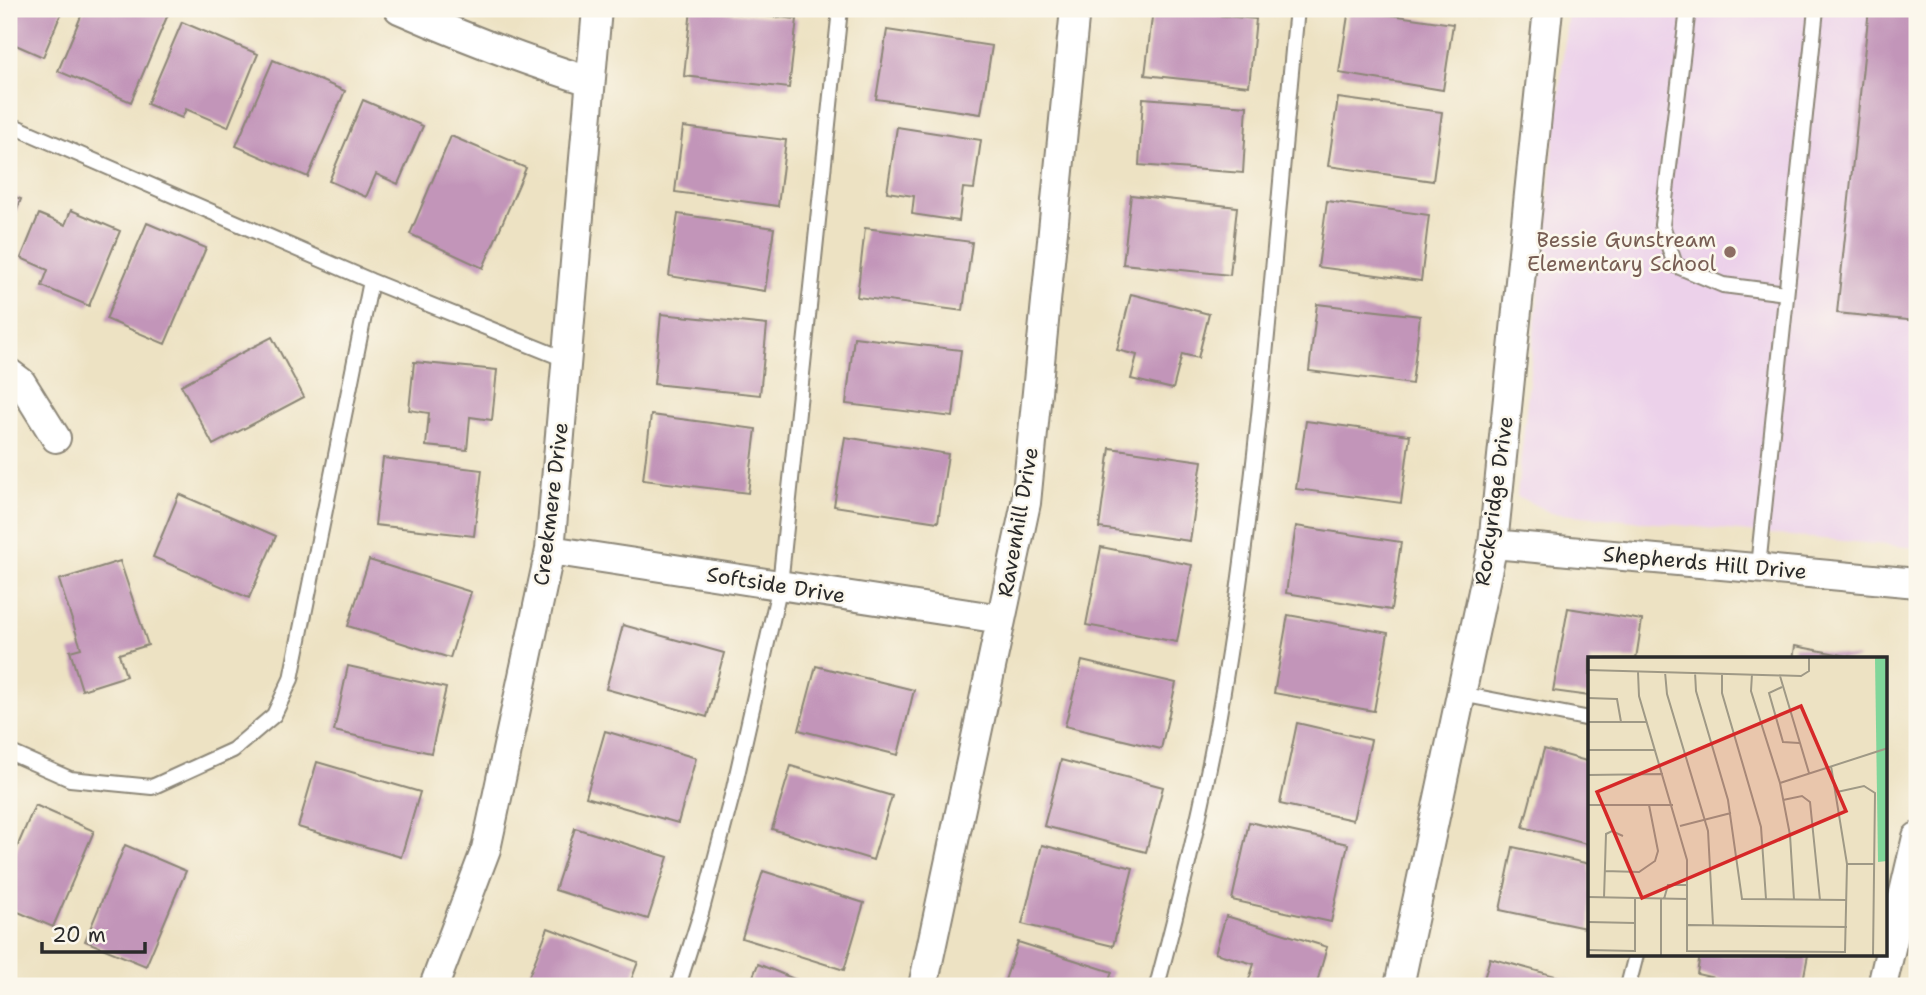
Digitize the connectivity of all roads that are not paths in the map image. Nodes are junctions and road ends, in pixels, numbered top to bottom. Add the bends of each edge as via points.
1 (399, 9) edge
2 (597, 9) edge
3 (839, 9) edge
4 (1075, 9) edge
5 (1297, 9) edge
6 (1548, 9) edge
7 (1688, 9) edge
8 (1816, 9) edge
9 (590, 81) junction
10 (9, 124) edge
11 (371, 281) junction
12 (1786, 293) junction
13 (567, 360) junction
14 (9, 373) edge
15 (56, 438) dead end
16 (1493, 544) junction
17 (550, 550) junction
18 (1758, 567) junction
19 (1917, 583) edge
20 (780, 585) junction
21 (1001, 619) junction
22 (1461, 694) junction
23 (1588, 719) edge
24 (9, 752) edge
25 (1917, 837) edge
26 (1636, 956) edge
27 (434, 986) edge
28 (678, 986) edge
29 (923, 986) edge
30 (1157, 986) edge
31 (1399, 986) edge
32 (1628, 986) edge
33 (1882, 986) edge

1 - 9 street
2 - 9 street, Creekmere Drive
3 - 20 lane
4 - 21 street, Ravenhill Drive via 1026,503
5 - 30 lane via 1248,512 1221,702 1196,838
6 - 16 street, Rockyridge Drive
7 - 12 lane via 1662,225 1675,265 1723,285
8 - 12 lane
9 - 13 street, Creekmere Drive
10 - 11 lane
11 - 13 lane
11 - 24 lane via 291,679 274,715 233,750 152,787 70,779
12 - 18 lane
13 - 17 street, Creekmere Drive
14 - 15 street via 21,382
16 - 18 street, Shepherds Hill Drive
16 - 22 street, Rockyridge Drive
17 - 20 street, Softside Drive
17 - 27 street, Creekmere Drive via 486,849
18 - 19 street, Shepherds Hill Drive
20 - 21 street, Softside Drive
20 - 28 lane via 734,788
21 - 29 street, Ravenhill Drive
22 - 23 lane
22 - 31 street, Rockyridge Drive
25 - 33 street
26 - 32 lane

